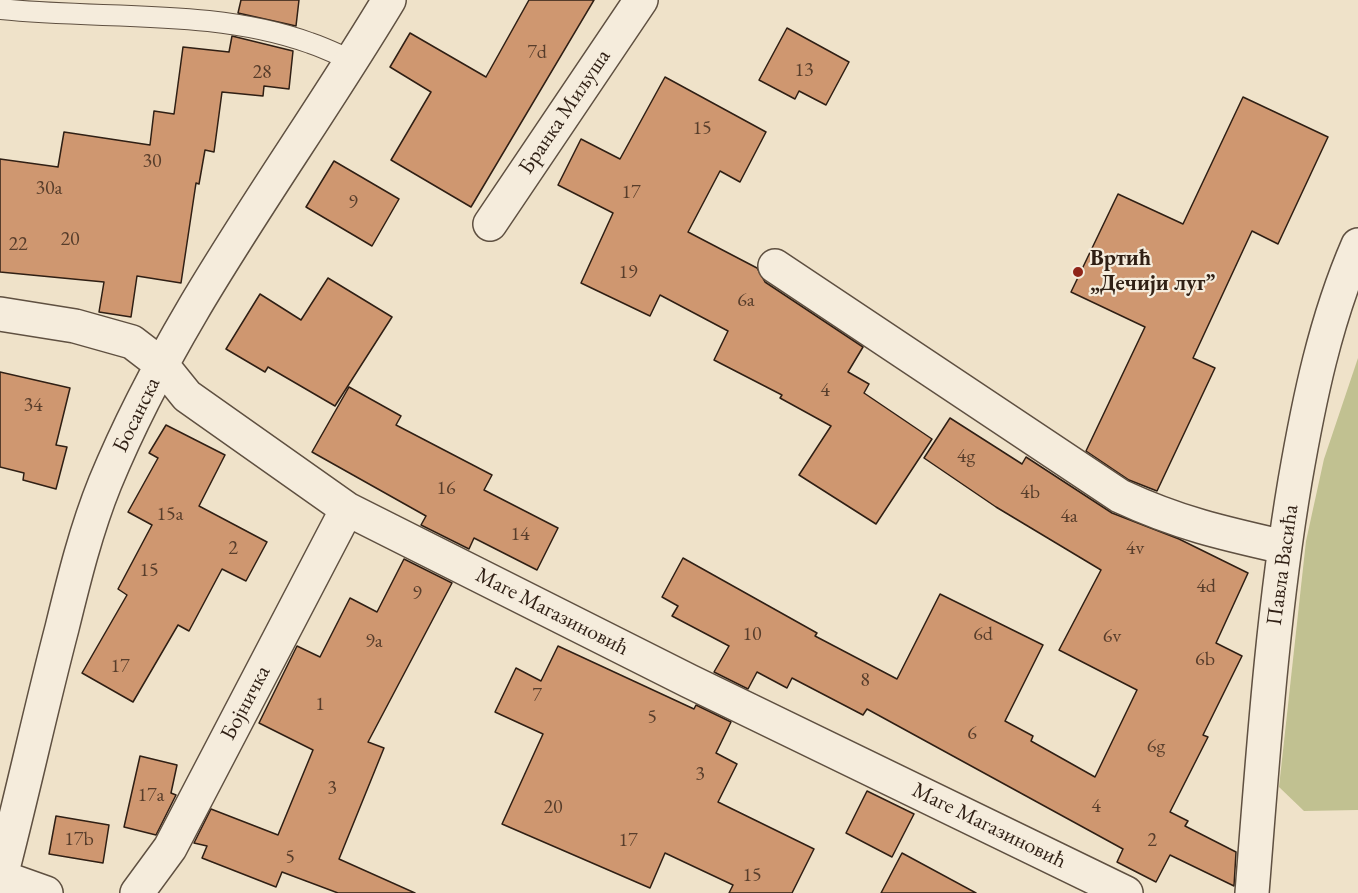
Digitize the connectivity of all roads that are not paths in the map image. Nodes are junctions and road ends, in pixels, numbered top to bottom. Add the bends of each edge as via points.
1 (389, 0) edge
2 (641, 0) edge
3 (0, 9) edge
4 (353, 61) junction
5 (490, 224) dead end
6 (1358, 245) edge
7 (775, 266) dead end
8 (0, 314) edge
9 (162, 365) junction
10 (347, 509) junction
11 (1284, 546) junction
12 (0, 878) edge
13 (46, 893) edge
14 (137, 893) edge
15 (1126, 893) edge
16 (1252, 893) edge

1 - 4 street, Босанска
2 - 5 street, Бранка Миљуша
3 - 4 lane via 213,22 309,43
4 - 9 street, Босанска via 220,265
6 - 11 street, Павла Васића via 1315,373
7 - 11 street via 1120,496 1199,528
8 - 9 street, Маге Магазиновић via 109,333 132,342
9 - 10 street, Маге Магазиновић via 187,396
9 - 12 street, Босанска via 129,428 87,532
10 - 14 street, Бојничка via 170,848
10 - 15 street, Маге Магазиновић via 689,681
11 - 16 street, Павла Васића
12 - 13 street

